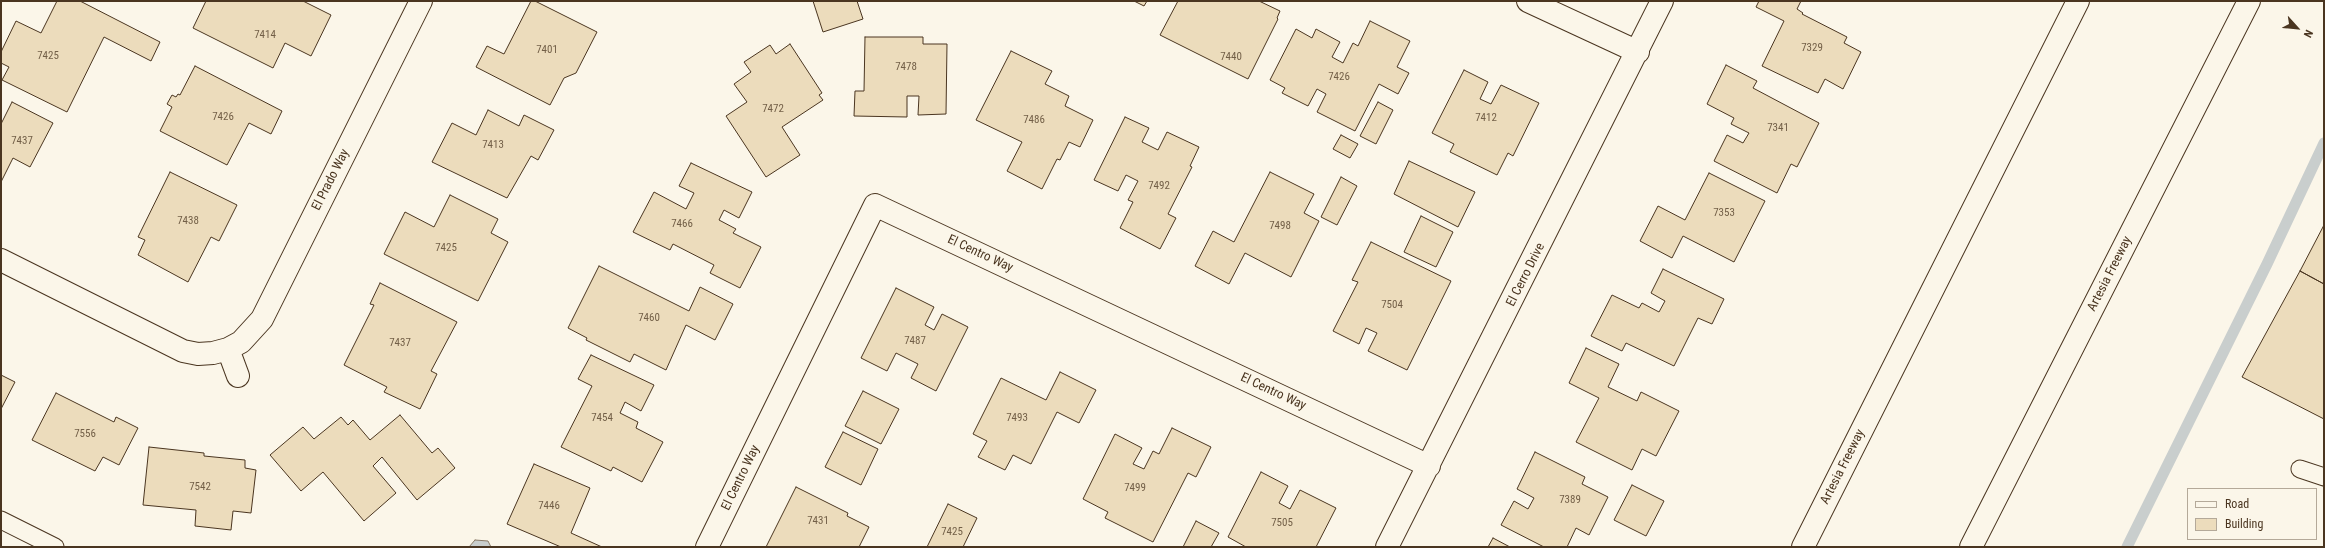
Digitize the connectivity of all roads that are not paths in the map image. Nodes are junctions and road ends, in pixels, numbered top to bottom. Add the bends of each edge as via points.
1 (421, 1) edge
2 (1528, 1) edge
3 (1662, 1) edge
4 (2078, 1) edge
5 (2249, 1) edge
6 (1638, 52) junction
7 (1, 260) edge
8 (228, 349) junction
9 (238, 376) dead end
10 (1429, 466) junction
11 (2300, 469) dead end
12 (2324, 477) edge
13 (1, 520) edge
14 (55, 547) edge
15 (707, 547) edge
16 (1387, 547) edge
17 (1802, 547) edge
18 (1971, 547) edge

1 - 8 main road, El Prado Way via 262,319 242,342
2 - 6 main road
3 - 6 main road, El Cerro Drive
4 - 17 main road, Artesia Freeway
5 - 18 main road, Artesia Freeway
6 - 10 main road, El Cerro Drive
7 - 8 main road, El Prado Way via 182,351 198,354
8 - 9 main road
10 - 15 main road, El Centro Way via 875,205
10 - 16 main road, El Cerro Drive
11 - 12 lane
13 - 14 lane

